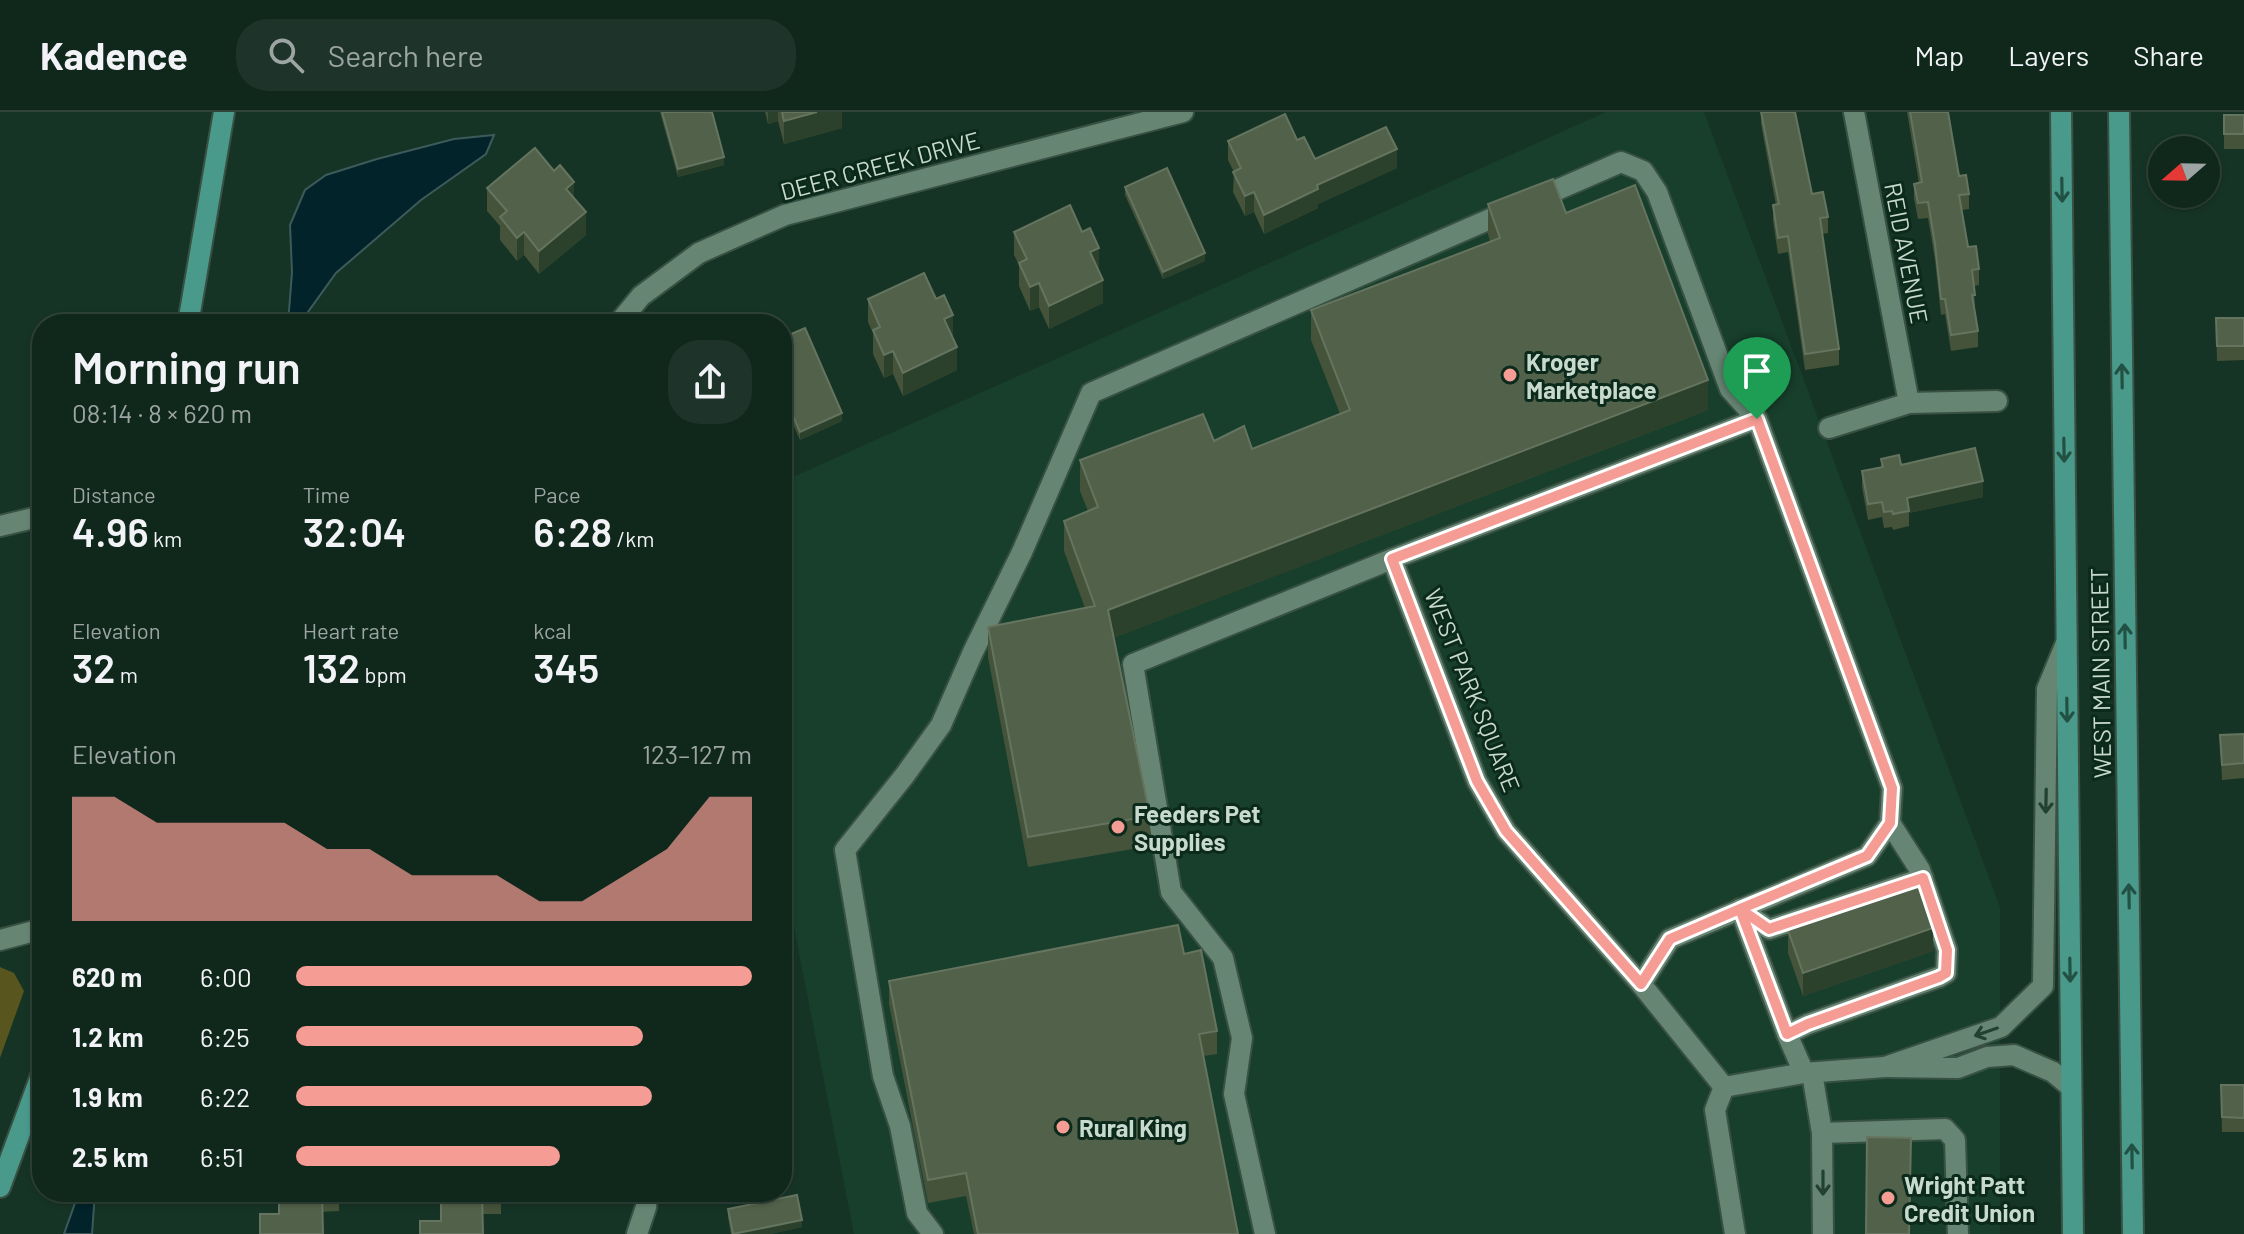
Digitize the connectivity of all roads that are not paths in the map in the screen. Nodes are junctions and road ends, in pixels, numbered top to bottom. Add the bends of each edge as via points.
1 (224, 112) edge
2 (1183, 112) edge
3 (1854, 112) edge
4 (2061, 112) edge
5 (2119, 112) edge
6 (190, 314) edge
7 (626, 314) edge
8 (1997, 401) dead end
9 (1909, 403) junction
10 (1757, 419) junction
11 (1829, 428) dead end
12 (32, 518) edge
13 (0, 526) edge
14 (1392, 559) junction
15 (2066, 643) junction
16 (1890, 823) junction
17 (1923, 878) junction
18 (1740, 909) junction
19 (32, 932) edge
20 (0, 940) edge
21 (1641, 984) junction
22 (1787, 1034) junction
23 (1885, 1067) junction
24 (1808, 1073) junction
25 (1724, 1087) junction
26 (2071, 1087) junction
27 (32, 1100) edge
28 (1822, 1133) junction
29 (0, 1187) edge
30 (646, 1202) edge
31 (637, 1234) edge
32 (933, 1234) edge
33 (1265, 1234) edge
34 (1735, 1234) edge
35 (1823, 1234) edge
36 (1958, 1234) edge
37 (2073, 1234) edge
38 (2133, 1234) edge

1 - 6 main road
2 - 7 street, DEER CREEK DRIVE via 785,215 699,253 641,296
3 - 9 street, REID AVENUE
4 -> 15 main road, WEST MAIN STREET
38 -> 5 main road, WEST MAIN STREET
8 - 9 street
9 - 11 street
10 - 14 street
10 - 16 street via 1892,788
10 - 32 street via 1730,389 1657,192 1643,171 1621,162 1091,393 941,725 845,850 883,1076 900,1126 917,1213
12 - 13 street
14 - 21 street, WEST PARK SQUARE via 1491,806 1506,831
14 - 33 street via 1133,664 1171,892 1223,958 1242,1038 1234,1094
15 -> 23 street via 2047,689 2043,986 2001,1027
15 -> 26 main road, WEST MAIN STREET
16 - 17 street
16 - 18 street via 1867,856
17 - 18 street via 1769,929
17 - 22 street via 1947,950 1946,973
18 - 21 street via 1670,939
18 - 22 street
19 - 20 street
21 - 25 street, WEST PARK SQUARE
22 - 24 street
23 - 24 street
23 - 26 street via 1958,1068 1987,1057 2014,1055 2053,1072
24 - 25 street
24 - 28 street
25 - 34 street via 1715,1110
26 - 37 main road, WEST MAIN STREET
27 - 29 main road
28 -> 35 street
28 - 36 street via 1945,1129 1955,1140
30 - 31 street

